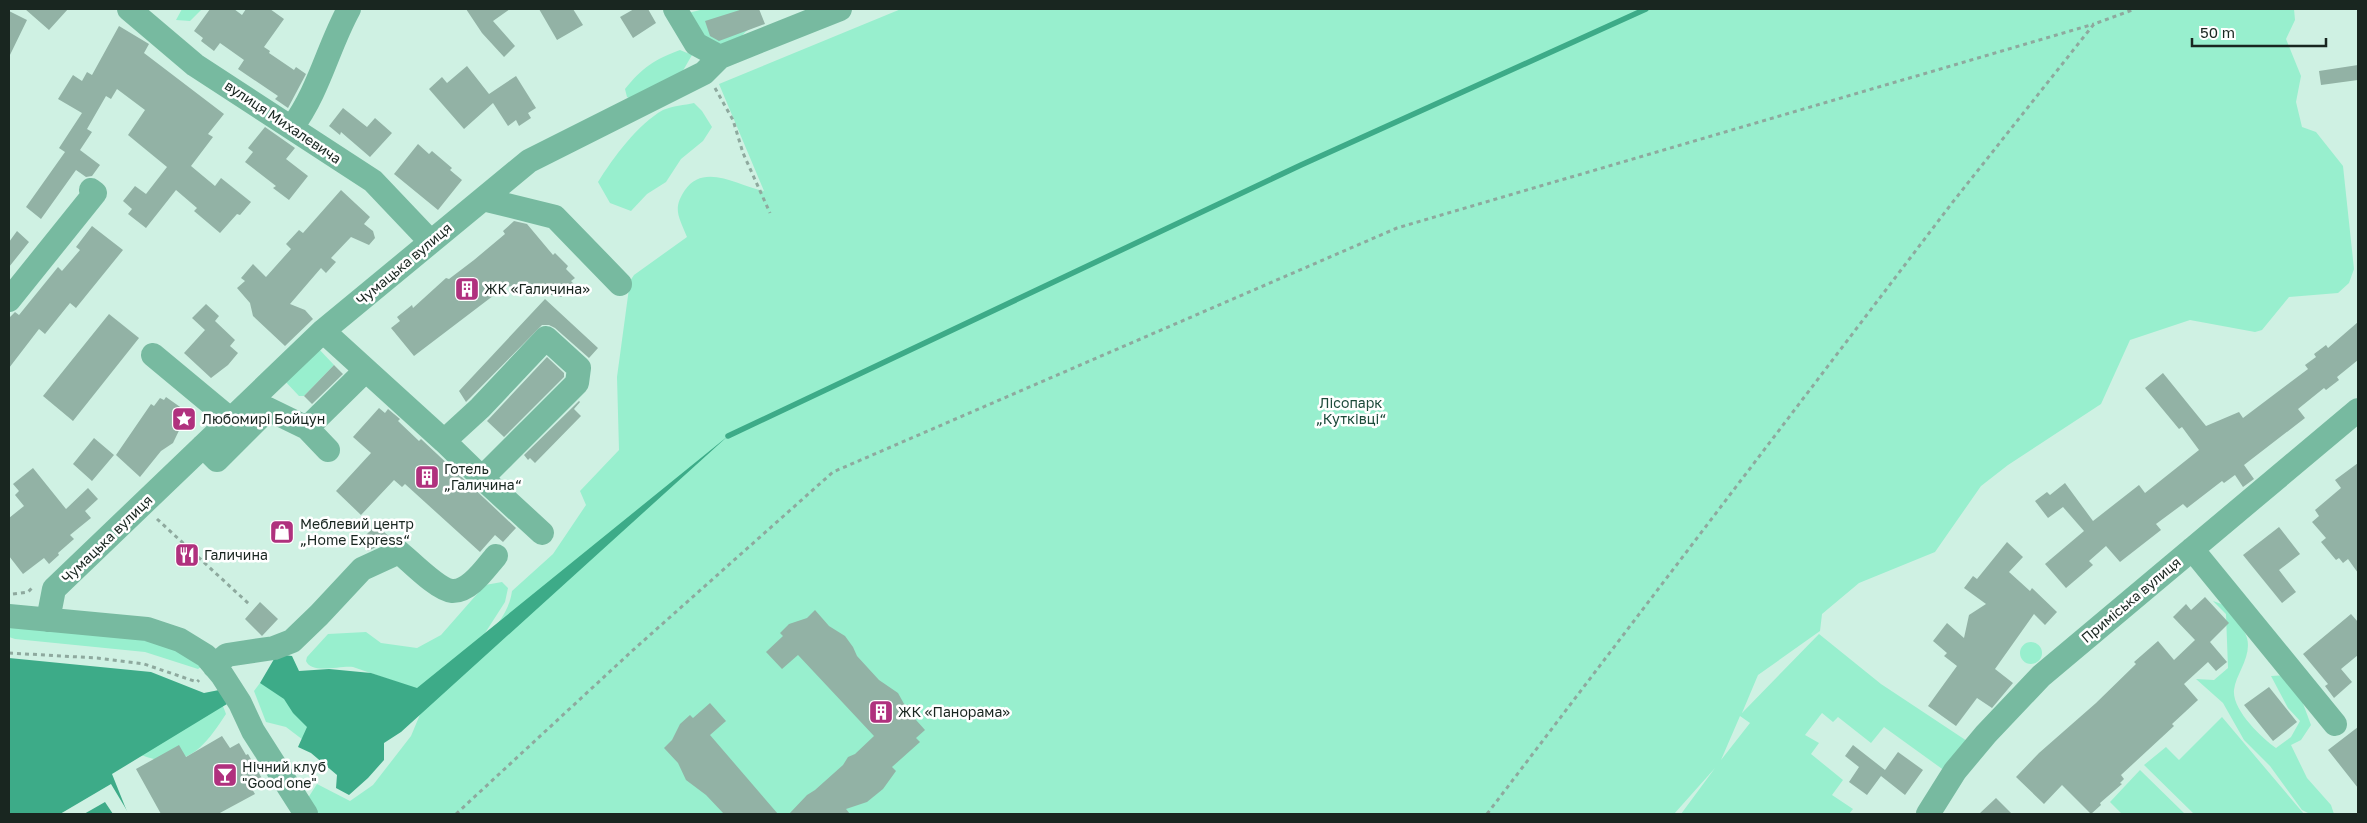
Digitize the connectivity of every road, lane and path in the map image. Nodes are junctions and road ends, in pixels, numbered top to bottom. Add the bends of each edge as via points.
1 (129, 9) edge
2 (675, 9) edge
3 (840, 9) edge
4 (2135, 9) edge
5 (345, 11) edge
6 (2094, 24) junction
7 (712, 65) junction
8 (292, 127) junction
9 (91, 190) dead end
10 (482, 199) junction
11 (770, 213) dead end
12 (430, 241) junction
13 (620, 284) dead end
14 (9, 300) edge
15 (323, 331) junction
16 (153, 355) dead end
17 (366, 370) junction
18 (2358, 410) edge
19 (230, 419) junction
20 (307, 428) junction
21 (444, 441) junction
22 (203, 446) junction
23 (328, 450) dead end
24 (482, 478) junction
25 (142, 505) junction
26 (542, 533) dead end
27 (2192, 550) junction
28 (496, 556) dead end
29 (249, 604) dead end
30 (9, 616) edge
31 (48, 620) junction
32 (9, 653) edge
33 (218, 670) junction
34 (2335, 724) dead end
35 (306, 814) edge
36 (456, 814) edge
37 (1488, 814) edge
38 (1928, 814) edge

1 - 8 street, вулиця Михалевича via 196,64
2 - 7 street
3 - 7 street, Чумацька вулиця
4 - 6 path
5 - 8 street via 324,70
6 - 36 path via 1397,228 833,472
6 - 37 path via 1946,211
7 - 10 street, Чумацька вулиця via 529,161
7 - 11 path via 742,153
8 - 12 street, вулиця Михалевича via 373,181
9 - 14 street via 95,193
10 - 12 street, Чумацька вулиця
10 - 13 street via 555,217
12 - 15 street, Чумацька вулиця
15 - 17 street
15 - 19 street, Чумацька вулиця
16 - 19 street
17 - 20 street
17 - 21 street
18 - 27 street, Приміська вулиця
19 - 22 street, Чумацька вулиця
20 - 22 street via 268,409 217,460
20 - 23 street
21 - 24 street
21 - 24 street via 546,338 579,368 577,383
22 - 25 street, Чумацька вулиця
24 - 26 street
25 - 29 path
25 - 31 street, Чумацька вулиця via 54,589
27 - 34 street
27 - 38 street, Приміська вулиця via 2041,676 1955,771
28 - 33 street via 464,588 451,591 440,586 399,552 362,569 292,641 274,648 227,655
30 - 31 street
31 - 33 street via 146,629 180,640 206,656
32 - 33 path via 144,664 197,682
33 - 35 street

